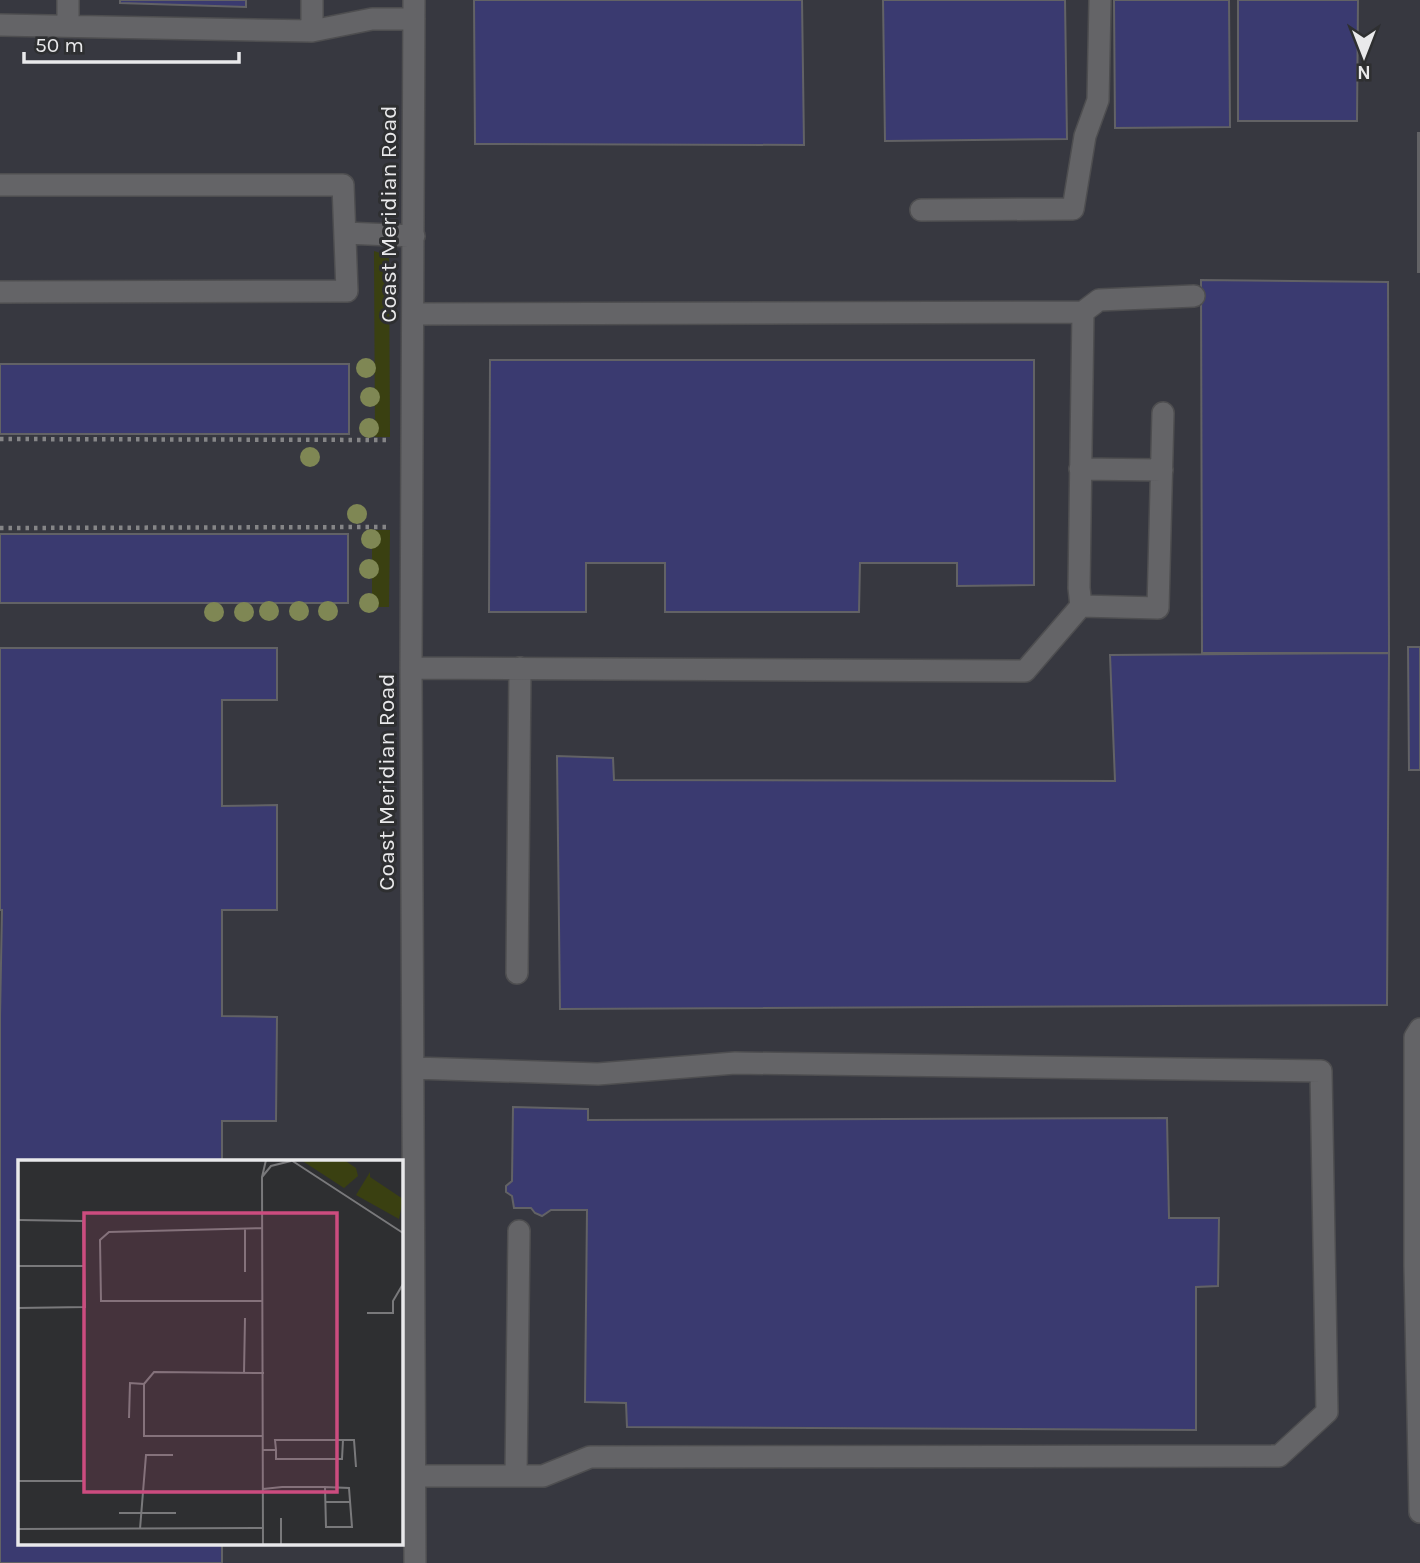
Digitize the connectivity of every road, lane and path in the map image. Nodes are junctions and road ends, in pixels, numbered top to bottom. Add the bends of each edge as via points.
1 (68, 0) edge
2 (312, 0) edge
3 (1100, 0) edge
4 (414, 10) edge
5 (0, 25) edge
6 (68, 26) junction
7 (312, 31) junction
8 (0, 186) edge
9 (921, 209) dead end
10 (345, 233) junction
11 (414, 236) junction
12 (0, 292) edge
13 (1194, 296) dead end
14 (1083, 312) junction
15 (414, 314) junction
16 (1164, 413) dead end
17 (0, 439) edge
18 (394, 440) dead end
19 (1080, 469) junction
20 (1162, 470) junction
21 (394, 527) dead end
22 (0, 528) edge
23 (1081, 606) junction
24 (411, 668) junction
25 (520, 668) junction
26 (517, 972) dead end
27 (1420, 1029) edge
28 (414, 1068) junction
29 (519, 1231) dead end
30 (1418, 1267) edge
31 (414, 1476) junction
32 (516, 1476) junction
33 (1420, 1512) edge
34 (415, 1563) edge

1 - 6 street
2 - 7 street
3 - 9 street via 1098,100 1085,136 1073,209
4 - 7 street
4 - 11 street, Coast Meridian Road
5 - 6 street
6 - 7 street
8 - 10 street via 343,185
10 - 11 street
10 - 12 street via 347,290
11 - 15 street, Coast Meridian Road
13 - 14 street via 1099,300
14 - 15 street
14 - 19 street
15 - 24 street, Coast Meridian Road
16 - 20 street
17 - 18 path
19 - 20 street
19 - 23 street
20 - 23 street via 1158,608
21 - 22 path
23 - 25 street via 1025,671
24 - 25 street
24 - 28 street, Coast Meridian Road
25 - 26 street
27 - 30 street via 1415,1037
28 - 31 street, Coast Meridian Road
28 - 32 street via 598,1074 735,1063 1321,1071 1327,1412 1279,1456 590,1457 543,1476
29 - 32 street
30 - 33 street
31 - 32 street
31 - 34 street, Coast Meridian Road

